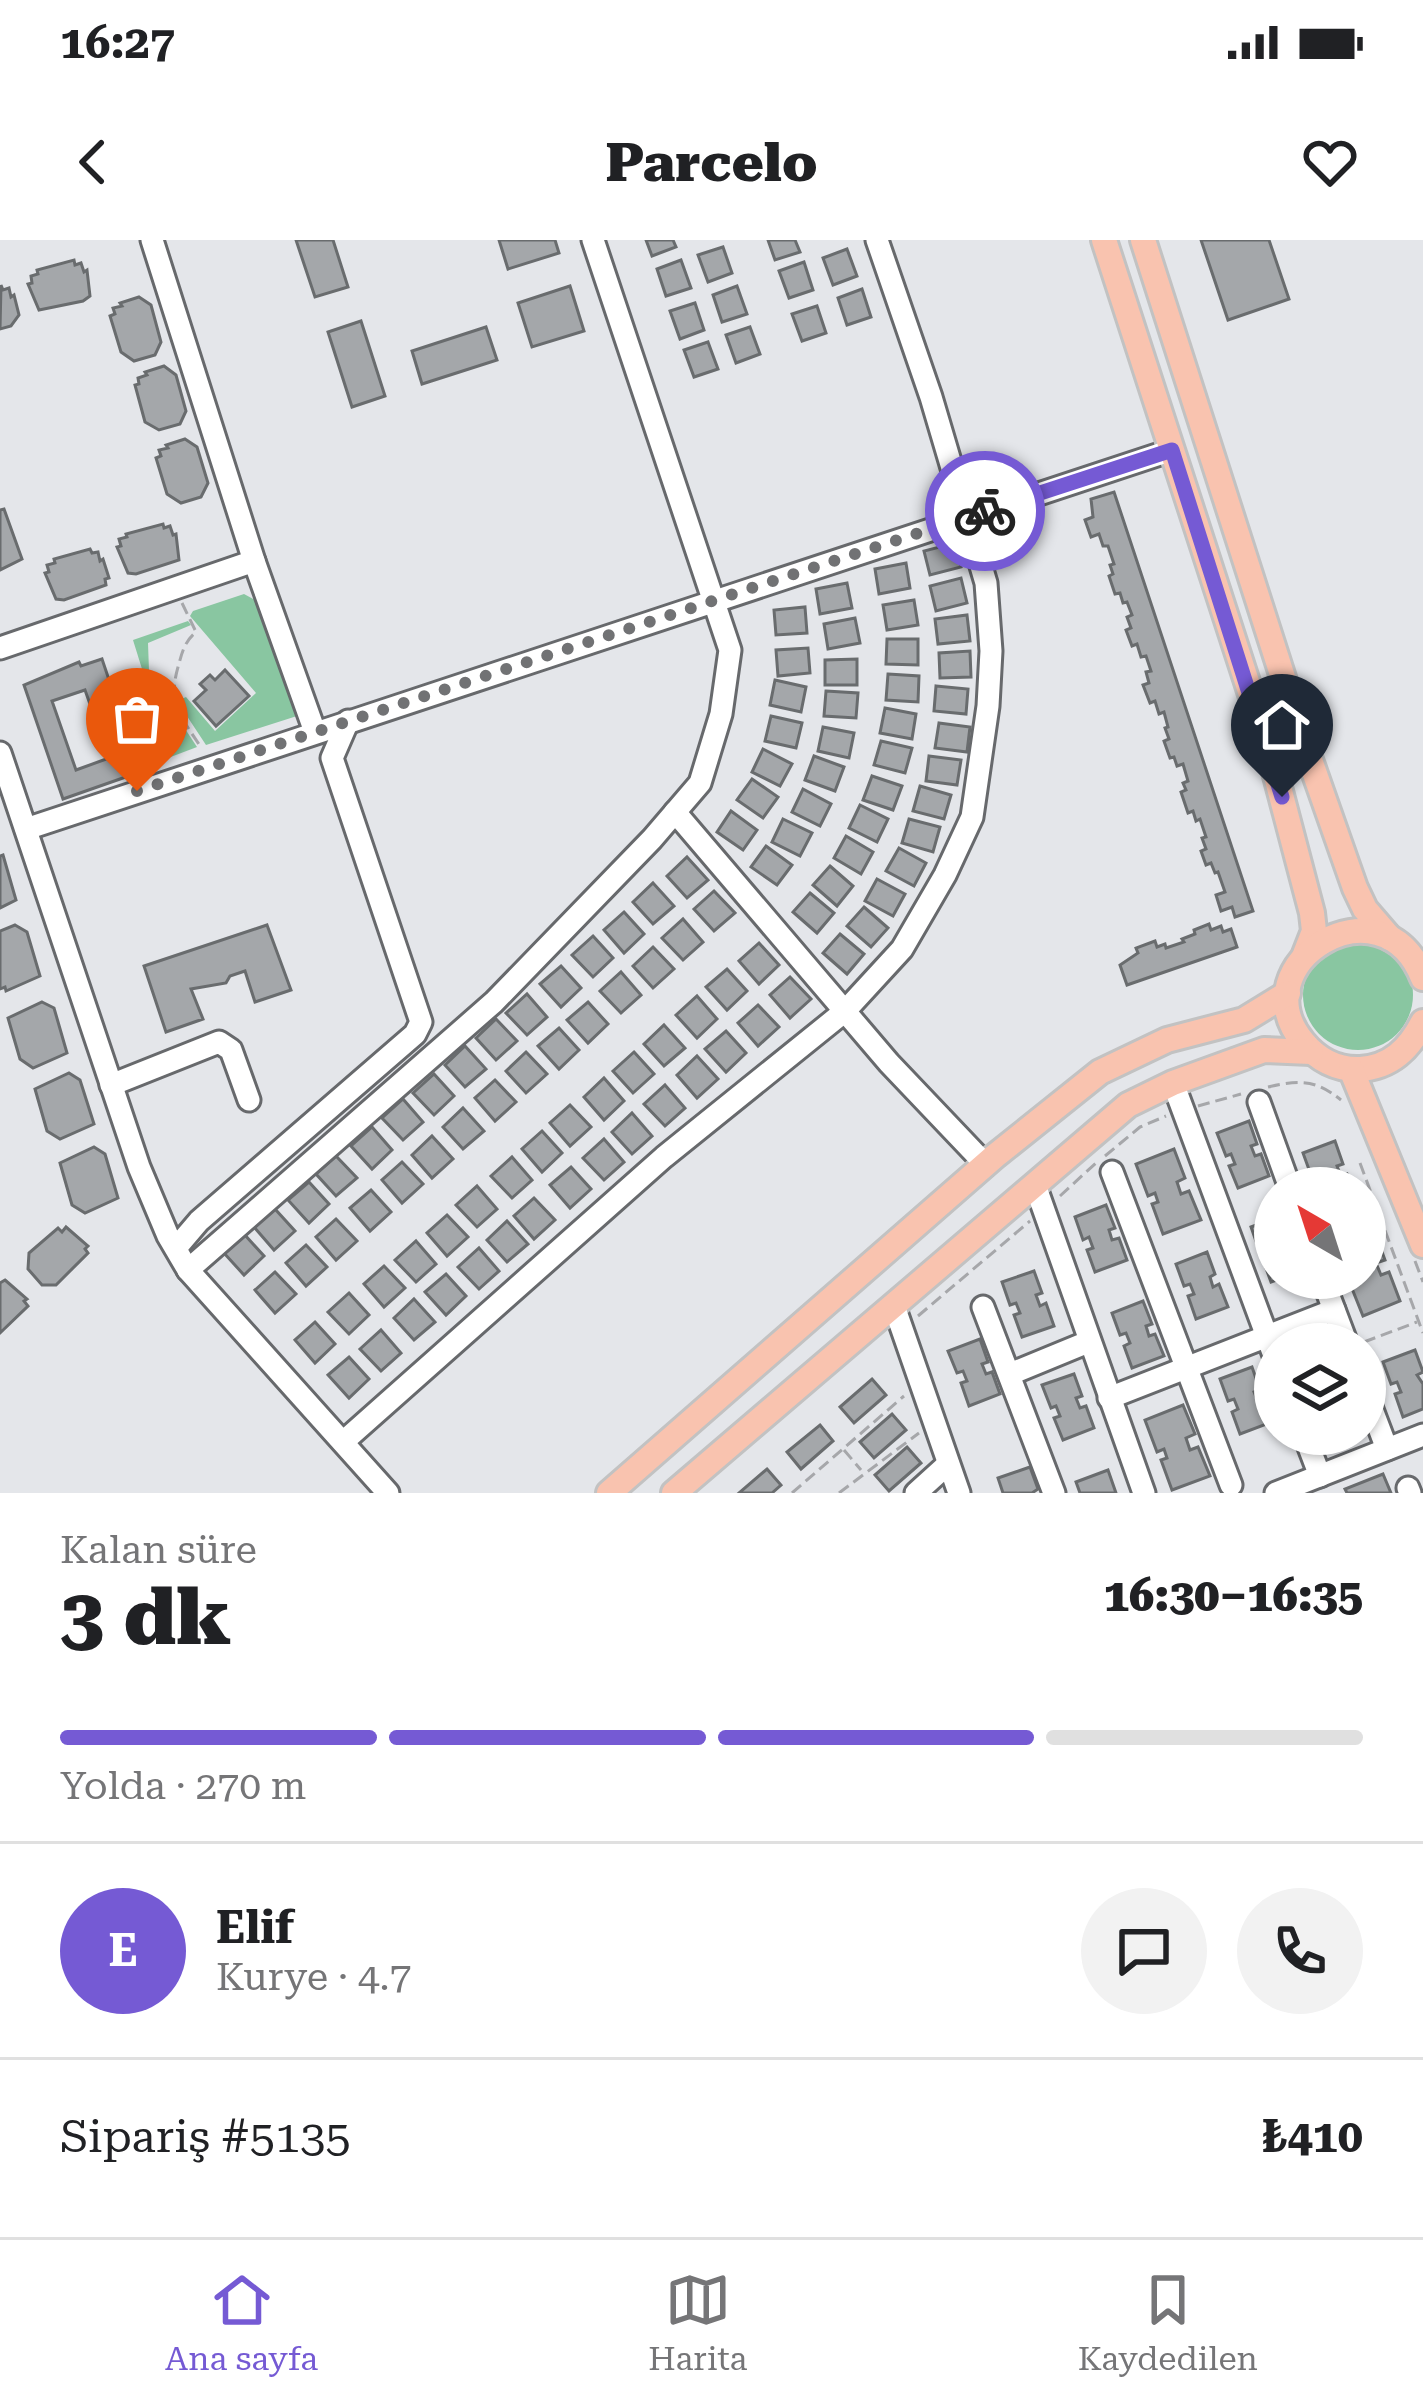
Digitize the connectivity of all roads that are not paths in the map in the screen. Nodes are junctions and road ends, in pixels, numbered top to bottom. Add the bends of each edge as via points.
1 (152, 240) edge
2 (593, 240) edge
3 (877, 240) edge
4 (1104, 240) edge
5 (1143, 240) edge
6 (1172, 450) junction
7 (968, 517) junction
8 (254, 561) junction
9 (715, 600) junction
10 (0, 648) edge
11 (348, 721) junction
12 (315, 732) junction
13 (0, 753) edge
14 (675, 812) junction
15 (26, 829) junction
16 (1390, 938) junction
17 (1305, 954) junction
18 (1421, 969) edge
19 (1288, 994) junction
20 (845, 1011) junction
21 (1418, 1032) edge
22 (1311, 1052) junction
23 (1351, 1069) junction
24 (1423, 1070) edge
25 (1173, 1083) junction
26 (111, 1085) junction
27 (1259, 1094) road end
28 (249, 1100) dead end
29 (986, 1165) junction
30 (1283, 1167) edge
31 (1112, 1172) dead end
32 (1035, 1185) junction
33 (176, 1248) junction
34 (1419, 1253) edge
35 (188, 1270) junction
36 (1330, 1299) edge
37 (983, 1307) dead end
38 (1334, 1310) junction
39 (905, 1312) junction
40 (1262, 1323) edge
41 (1299, 1323) edge
42 (1339, 1323) edge
43 (1254, 1340) edge
44 (1088, 1342) junction
45 (1187, 1367) junction
46 (1010, 1374) junction
47 (1108, 1398) junction
48 (1423, 1435) edge
49 (343, 1442) junction
50 (1387, 1449) joint
51 (948, 1464) junction
52 (1318, 1482) edge
53 (1231, 1485) dead end
54 (388, 1493) edge
55 (609, 1493) edge
56 (674, 1493) edge
57 (916, 1493) edge
58 (959, 1493) edge
59 (1054, 1493) edge
60 (1144, 1493) edge
61 (1276, 1493) edge

1 - 8 street
2 - 9 street
3 - 7 street
4 - 6 main road
5 - 16 main road via 1354,888
6 - 7 street
6 - 17 main road via 1306,884 1314,931
7 - 9 street
7 - 20 street via 986,583 992,651 972,817 902,949
8 - 10 street
8 - 12 street
9 - 11 street
9 - 14 street via 730,650 721,714 700,783
11 - 12 street
11 - 33 street via 332,758 421,1022
12 - 15 street
13 - 15 street
14 - 20 street
14 - 35 street via 494,1002
15 - 26 street
16 - 17 main road via 1342,932
16 - 18 main road
17 - 19 main road
19 - 22 main road via 1297,1036
19 - 29 main road via 1244,1020 1167,1040 1100,1072
20 - 29 street
20 - 49 street via 664,1157
21 - 23 main road via 1395,1058
21 - 24 main road
22 - 23 main road
22 - 25 main road via 1264,1050
23 - 34 main road
25 - 32 main road via 1118,1113
25 - 40 street
26 - 28 street via 219,1042 231,1050
26 - 33 street
27 - 30 street
29 - 55 main road
31 - 45 street
32 - 39 main road
32 - 44 street
33 - 35 street
35 - 49 street
36 - 38 street
37 - 46 street
38 - 41 street
38 - 42 street
39 - 51 street
39 - 56 main road
43 - 45 street
44 - 46 street
44 - 47 street
45 - 47 street
45 - 53 street
46 - 59 street
47 - 60 street
48 - 50 street
49 - 54 street
50 - 52 street
51 - 57 street
51 - 58 street
52 - 61 street

